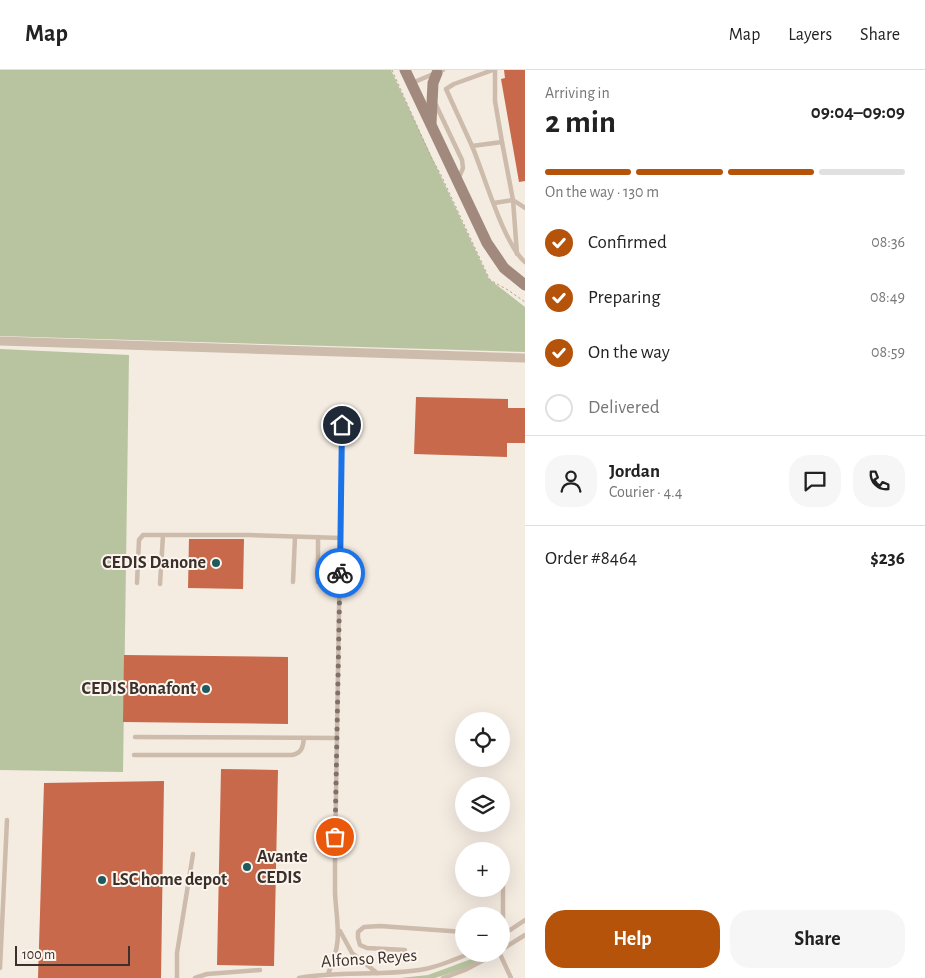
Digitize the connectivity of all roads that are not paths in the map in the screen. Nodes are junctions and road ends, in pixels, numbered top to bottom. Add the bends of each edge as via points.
1 (494, 70) edge
2 (440, 71) edge
3 (409, 74) edge
4 (432, 94) junction
5 (431, 128) junction
6 (502, 142) junction
7 (472, 146) junction
8 (457, 181) junction
9 (513, 200) junction
10 (494, 203) junction
11 (525, 208) edge
12 (518, 255) junction
13 (525, 262) edge
14 (525, 285) edge
15 (0, 341) edge
16 (525, 358) edge
17 (342, 425) dead end
18 (163, 535) junction
19 (295, 537) junction
20 (318, 537) junction
21 (341, 538) junction
22 (293, 582) dead end
23 (318, 582) dead end
24 (137, 584) dead end
25 (160, 584) dead end
26 (135, 737) dead end
27 (304, 738) junction
28 (336, 738) junction
29 (134, 754) dead end
30 (7, 820) dead end
31 (193, 854) dead end
32 (525, 920) edge
33 (339, 930) junction
34 (510, 930) edge
35 (455, 931) edge
36 (525, 935) edge
37 (510, 944) edge
38 (405, 950) dead end
39 (455, 959) edge
40 (480, 962) edge
41 (504, 962) edge
42 (0, 968) edge
43 (260, 970) dead end
44 (328, 974) junction
45 (377, 974) junction
46 (177, 978) edge
47 (195, 978) edge
48 (299, 978) edge
49 (443, 978) edge
50 (511, 978) edge

1 - 6 lane
1 - 7 lane via 446,89
2 - 3 lane
2 - 4 street via 433,83
3 - 5 street
4 - 5 street
4 - 8 lane via 462,160 463,168
5 - 8 street
6 - 7 lane
6 - 9 lane
7 - 10 lane
8 - 14 street via 492,252 504,268
9 - 10 lane
9 - 11 lane
9 - 12 lane
10 - 12 lane
12 - 13 lane
15 - 16 street
17 - 21 lane
18 - 19 lane
18 - 24 lane via 140,537
18 - 25 lane
19 - 20 lane
19 - 22 lane
20 - 21 lane
20 - 23 lane
21 - 28 lane
26 - 27 lane
27 - 28 lane
27 - 29 lane via 302,749 292,756
28 - 33 lane via 335,892
30 - 42 lane
31 - 46 lane via 177,952
32 - 34 lane
33 - 44 lane via 337,951
33 - 45 lane via 352,953
35 - 38 lane via 380,926 364,927 358,932 360,945 367,948
36 - 37 lane
39 - 45 lane, Alfonso Reyes via 425,969
40 - 49 lane
41 - 50 lane
43 - 47 lane via 207,974
44 - 45 lane, Alfonso Reyes
44 - 48 lane, Alfonso Reyes

